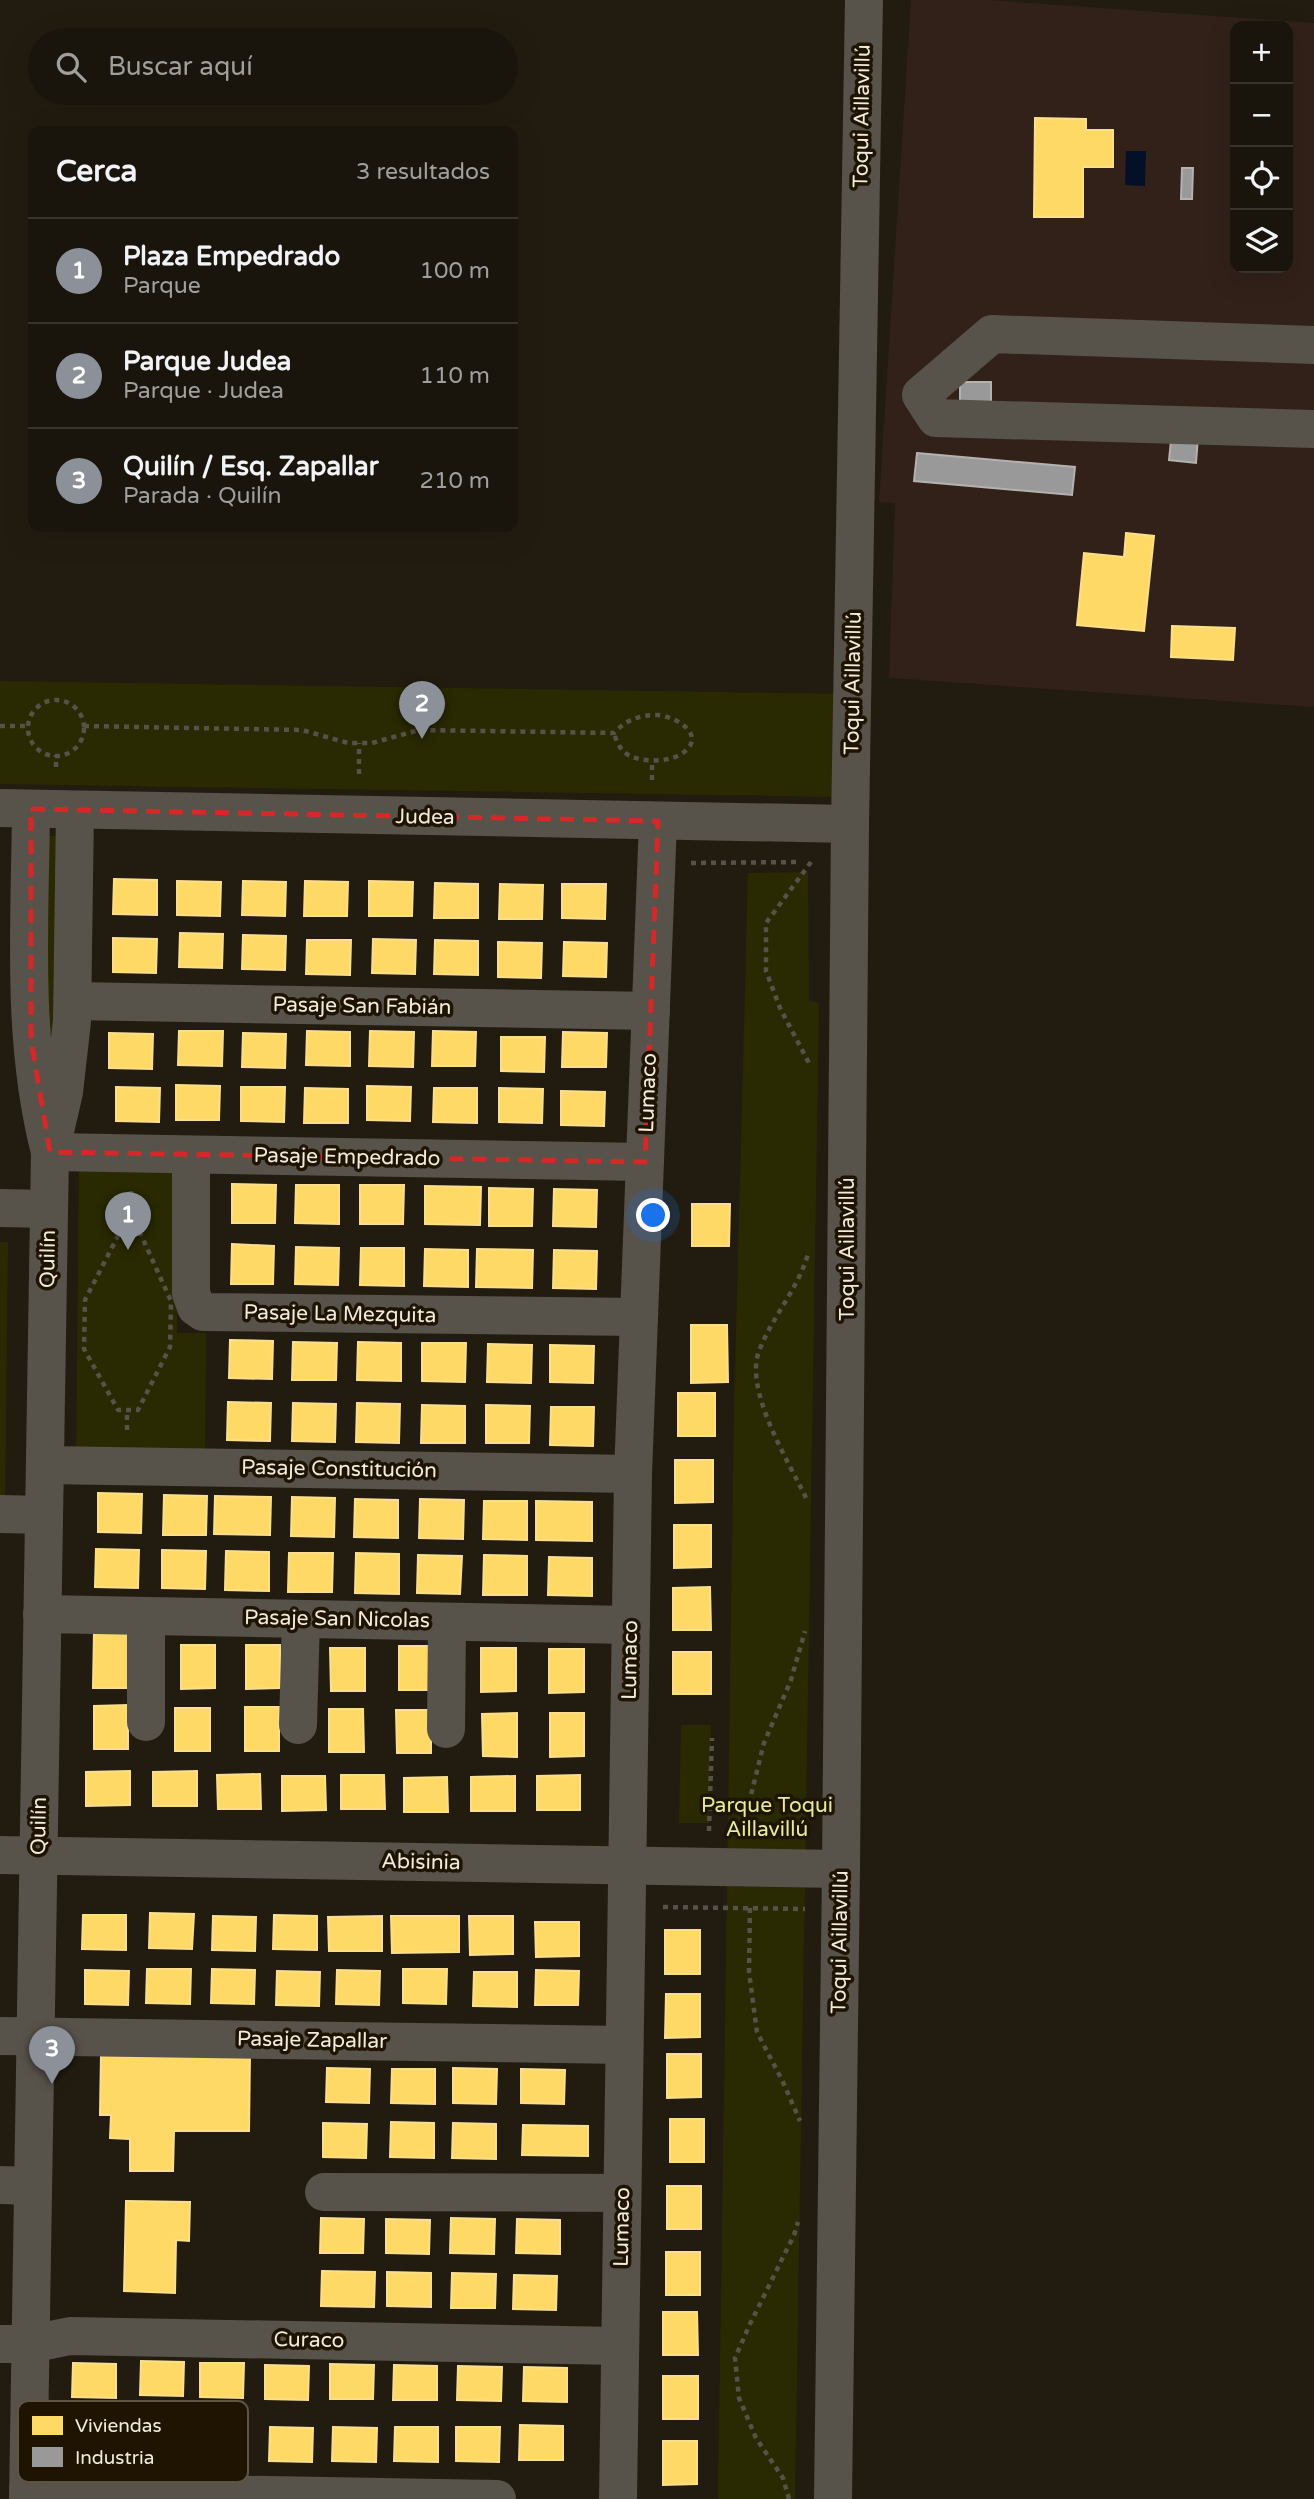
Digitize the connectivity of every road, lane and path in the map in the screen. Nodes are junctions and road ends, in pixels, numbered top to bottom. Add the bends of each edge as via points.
1 (864, 0) edge
2 (1314, 345) edge
3 (1314, 429) edge
4 (0, 726) edge
5 (28, 726) junction
6 (84, 726) junction
7 (614, 733) junction
8 (359, 743) junction
9 (56, 755) junction
10 (652, 760) junction
11 (56, 767) dead end
12 (359, 774) dead end
13 (652, 780) dead end
14 (15, 808) edge
15 (75, 810) junction
16 (658, 821) junction
17 (850, 824) junction
18 (811, 862) junction
19 (824, 862) dead end
20 (656, 863) junction
21 (73, 1001) junction
22 (651, 1011) junction
23 (813, 1072) dead end
24 (50, 1152) junction
25 (191, 1155) junction
26 (645, 1162) junction
27 (0, 1208) edge
28 (49, 1209) junction
29 (811, 1244) dead end
30 (85, 1300) joint
31 (639, 1317) junction
32 (45, 1465) junction
33 (633, 1474) junction
34 (810, 1506) dead end
35 (0, 1514) edge
36 (44, 1515) junction
37 (43, 1614) junction
38 (146, 1616) junction
39 (301, 1619) junction
40 (447, 1622) junction
41 (631, 1625) junction
42 (806, 1628) dead end
43 (146, 1722) dead end
44 (298, 1725) dead end
45 (446, 1730) dead end
46 (712, 1738) dead end
47 (709, 1834) dead end
48 (750, 1835) dead end
49 (0, 1855) edge
50 (39, 1856) junction
51 (627, 1866) junction
52 (841, 1869) junction
53 (627, 1906) junction
54 (750, 1908) junction
55 (841, 1909) junction
56 (18, 2036) edge
57 (624, 2045) junction
58 (802, 2132) dead end
59 (17, 2185) edge
60 (324, 2192) dead end
61 (622, 2193) junction
62 (801, 2213) dead end
63 (15, 2344) edge
64 (620, 2346) junction
65 (20, 2401) edge
66 (28, 2495) edge
67 (497, 2499) edge
68 (618, 2499) edge
69 (789, 2499) edge
70 (833, 2499) edge

1 - 17 street, Toqui Aillavillú
2 - 3 street via 992,334 921,395 936,418
4 - 5 path
5 - 6 path via 35,709 51,700 69,703
5 - 9 path via 39,750
6 - 8 path via 302,730
6 - 9 path via 73,750
7 - 8 path via 419,730
7 - 10 path via 623,751
7 - 10 path via 629,720 654,715 676,719 689,729 690,742 682,754
8 - 12 path
9 - 11 path
10 - 13 path
14 - 15 street, Judea
14 - 24 street, Quilín via 30,1040
15 - 16 street, Judea
15 - 21 street, Quilín
16 - 17 street, Judea
16 - 20 street, Lumaco
17 - 52 street, Toqui Aillavillú
18 - 19 path
18 - 20 path
18 - 23 path via 766,923 766,971
20 - 22 street, Lumaco
21 - 22 street, Pasaje San Fabián
21 - 24 street, Quilín via 64,1092
22 - 26 street, Lumaco
24 - 25 street, Pasaje Empedrado
24 - 28 street, Quilín
25 - 26 street, Pasaje Empedrado
25 - 31 street, Pasaje La Mezquita via 191,1293 203,1312
26 - 31 street, Lumaco
27 - 28 street
28 - 32 street, Quilín
29 - 34 path via 804,1269 758,1353 757,1392
30 - 30 path via 84,1349 118,1410 138,1410 170,1347 171,1300 137,1226 123,1226
31 - 33 street, Lumaco
32 - 33 street, Pasaje Constitución
32 - 36 street, Quilín
33 - 41 street, Lumaco
35 - 36 street
36 - 37 street, Quilín
37 - 38 street, Pasaje San Nicolas
37 - 50 street, Quilín
38 - 39 street, Pasaje San Nicolas
38 - 43 street
39 - 40 street, Pasaje San Nicolas
39 - 44 street
40 - 41 street, Pasaje San Nicolas
40 - 45 street
41 - 51 street, Lumaco
42 - 48 path via 791,1680 764,1743 751,1795
46 - 47 path
49 - 50 street, Abisinia
50 - 51 street, Abisinia
50 - 56 street, Quilín
51 - 52 street, Abisinia
51 - 53 street, Lumaco
52 - 55 street, Toqui Aillavillú
53 - 54 path
53 - 57 street, Lumaco
54 - 55 path
54 - 58 path via 749,1972 757,2032
55 - 70 street, Toqui Aillavillú
56 - 57 street, Pasaje Zapallar
56 - 59 street, Quilín
57 - 61 street, Lumaco
59 - 63 street, Quilín
60 - 61 street
61 - 64 street, Lumaco
62 - 69 path via 736,2358 739,2398 756,2438 783,2478
63 - 64 street, Curaco via 70,2336
63 - 65 street, Quilín
64 - 68 street, Lumaco
66 - 67 street

